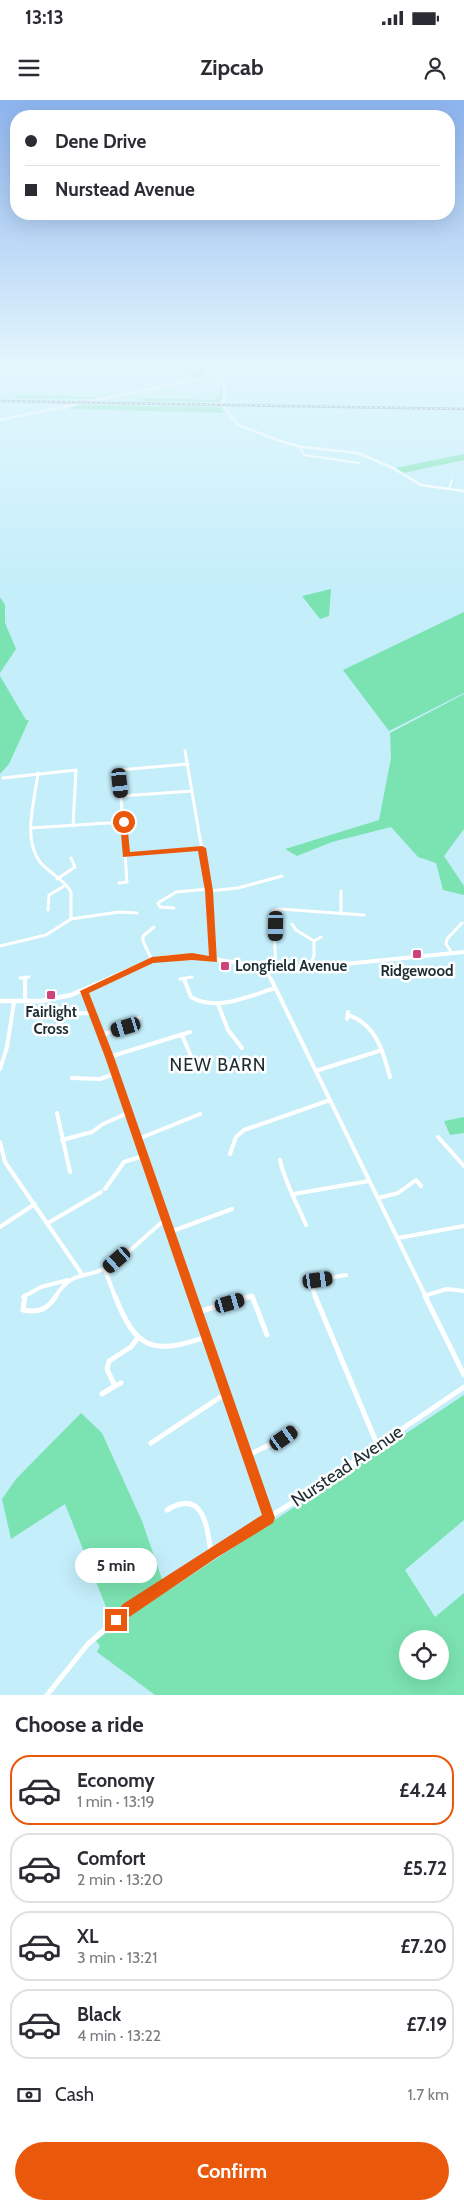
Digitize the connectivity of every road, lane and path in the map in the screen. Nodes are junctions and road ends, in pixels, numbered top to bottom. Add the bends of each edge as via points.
1 (283, 440) edge
2 (299, 446) junction
3 (359, 463) dead end
4 (452, 480) dead end
5 (449, 489) junction
6 (464, 491) edge
7 (185, 751) dead end
8 (188, 764) junction
9 (38, 774) junction
10 (3, 778) dead end
11 (192, 791) junction
12 (122, 796) junction
13 (124, 822) junction
14 (74, 826) junction
15 (30, 828) junction
16 (202, 848) junction
17 (126, 855) junction
18 (71, 858) dead end
19 (282, 876) dead end
20 (58, 878) junction
21 (119, 883) dead end
22 (66, 886) junction
23 (209, 890) junction
24 (341, 891) dead end
25 (174, 908) dead end
26 (48, 910) dead end
27 (137, 913) dead end
28 (341, 914) junction
29 (364, 915) dead end
30 (71, 919) junction
31 (292, 924) dead end
32 (462, 924) dead end
33 (153, 934) dead end
34 (321, 937) dead end
35 (314, 941) junction
36 (0, 946) edge
37 (464, 952) edge
38 (452, 954) junction
39 (152, 960) junction
40 (214, 960) junction
41 (265, 968) junction
42 (276, 968) junction
43 (310, 968) junction
44 (192, 976) dead end
45 (25, 977) dead end
46 (275, 988) junction
47 (84, 991) junction
48 (0, 1001) edge
49 (14, 1002) junction
50 (25, 1002) junction
51 (218, 1004) junction
52 (92, 1013) junction
53 (348, 1015) dead end
54 (139, 1018) dead end
55 (51, 1030) dead end
56 (190, 1032) dead end
57 (101, 1035) junction
58 (182, 1035) junction
59 (242, 1048) dead end
60 (382, 1050) junction
61 (109, 1057) junction
62 (193, 1061) dead end
63 (0, 1069) edge
64 (316, 1071) junction
65 (114, 1074) junction
66 (390, 1077) dead end
67 (72, 1078) dead end
68 (330, 1100) junction
69 (57, 1113) dead end
70 (128, 1113) junction
71 (200, 1114) dead end
72 (438, 1137) dead end
73 (138, 1139) junction
74 (62, 1140) junction
75 (0, 1142) edge
76 (230, 1154) dead end
77 (144, 1156) junction
78 (280, 1160) dead end
79 (464, 1166) edge
80 (70, 1172) dead end
81 (369, 1181) junction
82 (421, 1186) dead end
83 (105, 1189) dead end
84 (101, 1192) dead end
85 (294, 1194) junction
86 (378, 1198) junction
87 (35, 1204) junction
88 (232, 1209) dead end
89 (166, 1219) junction
90 (48, 1223) junction
91 (306, 1225) dead end
92 (464, 1226) edge
93 (0, 1227) edge
94 (170, 1232) junction
95 (398, 1238) junction
96 (105, 1270) junction
97 (81, 1273) junction
98 (346, 1275) dead end
99 (68, 1280) junction
100 (464, 1291) edge
101 (427, 1295) junction
102 (198, 1312) junction
103 (267, 1335) dead end
104 (206, 1337) junction
105 (137, 1339) junction
106 (464, 1375) edge
107 (121, 1383) dead end
108 (115, 1386) junction
109 (464, 1387) edge
110 (102, 1394) dead end
111 (226, 1394) junction
112 (295, 1430) dead end
113 (151, 1443) dead end
114 (377, 1444) junction
115 (248, 1455) junction
116 (167, 1510) dead end
117 (269, 1518) junction
118 (211, 1553) junction
119 (47, 1695) edge

1 - 2 street
2 - 3 street via 304,455
2 - 5 street via 367,456 420,484
4 - 5 street
5 - 6 street
7 - 8 street
8 - 11 street
8 - 12 street via 119,770
9 - 10 street
9 - 14 street via 76,770
9 - 15 street
11 - 12 street
11 - 16 street
12 - 13 street
13 - 14 street
13 - 17 street
14 - 15 street
15 - 20 street via 36,856 46,871
16 - 17 street
16 - 23 street
17 - 21 street via 127,882
18 - 20 street via 75,867
19 - 23 street via 238,888
20 - 22 street
22 - 26 street via 49,895
22 - 30 street via 72,893
23 - 25 street via 176,892 158,903 160,907
23 - 40 street
24 - 28 street
27 - 30 street via 119,912
28 - 29 street
28 - 42 street via 274,911
30 - 36 street via 60,930 37,940
31 - 35 street
32 - 38 street via 447,939 446,944
33 - 39 street via 152,928 143,936
34 - 35 street
35 - 43 street
37 - 38 street
38 - 43 street
39 - 40 street via 192,956
39 - 47 street
40 - 41 street
41 - 42 street
41 - 46 street
42 - 43 street
44 - 51 street via 182,979 190,996 202,1004
45 - 50 street
46 - 51 street
46 - 64 street
47 - 50 street
47 - 52 street
48 - 49 street
49 - 50 street
49 - 63 street
51 - 59 street via 228,1030
52 - 55 street via 82,1016 61,1014 58,1027
52 - 57 street
53 - 60 street via 367,1024
54 - 57 street via 126,1027
56 - 58 street
57 - 61 street
58 - 61 street
58 - 62 street
60 - 64 street
60 - 66 street
61 - 65 street
64 - 68 street
65 - 67 street via 100,1079
65 - 70 street
68 - 76 street via 242,1130
68 - 81 street
69 - 74 street
70 - 73 street
70 - 74 street via 92,1132
71 - 73 street
72 - 79 street
73 - 77 street
74 - 80 street
75 - 87 street via 5,1162
77 - 83 street via 124,1162
77 - 89 street
78 - 85 street via 285,1182
81 - 85 street
81 - 86 street
82 - 86 street via 416,1180 400,1192
84 - 90 street
85 - 91 street
86 - 95 street
87 - 90 street
87 - 93 street
88 - 94 street
89 - 94 street
89 - 96 street
90 - 97 street
92 - 95 street
94 - 102 street
95 - 101 street
96 - 97 street
96 - 105 street via 126,1324
97 - 99 street
98 - 114 street via 310,1284
99 - 99 street via 43,1310 32,1313 22,1310 23,1297 31,1291
100 - 101 street via 447,1289
101 - 106 street
102 - 103 street via 252,1296
102 - 104 street
104 - 105 street via 185,1345 165,1347
104 - 111 street
105 - 108 street via 107,1363
107 - 108 street
108 - 110 street
109 - 114 street, Nurstead Avenue
111 - 113 street
111 - 115 street
112 - 115 street
114 - 117 street, Nurstead Avenue
115 - 117 street
116 - 118 street via 183,1502 191,1503 200,1510
117 - 118 street, Nurstead Avenue
118 - 119 street, Nurstead Avenue via 128,1609 88,1644

